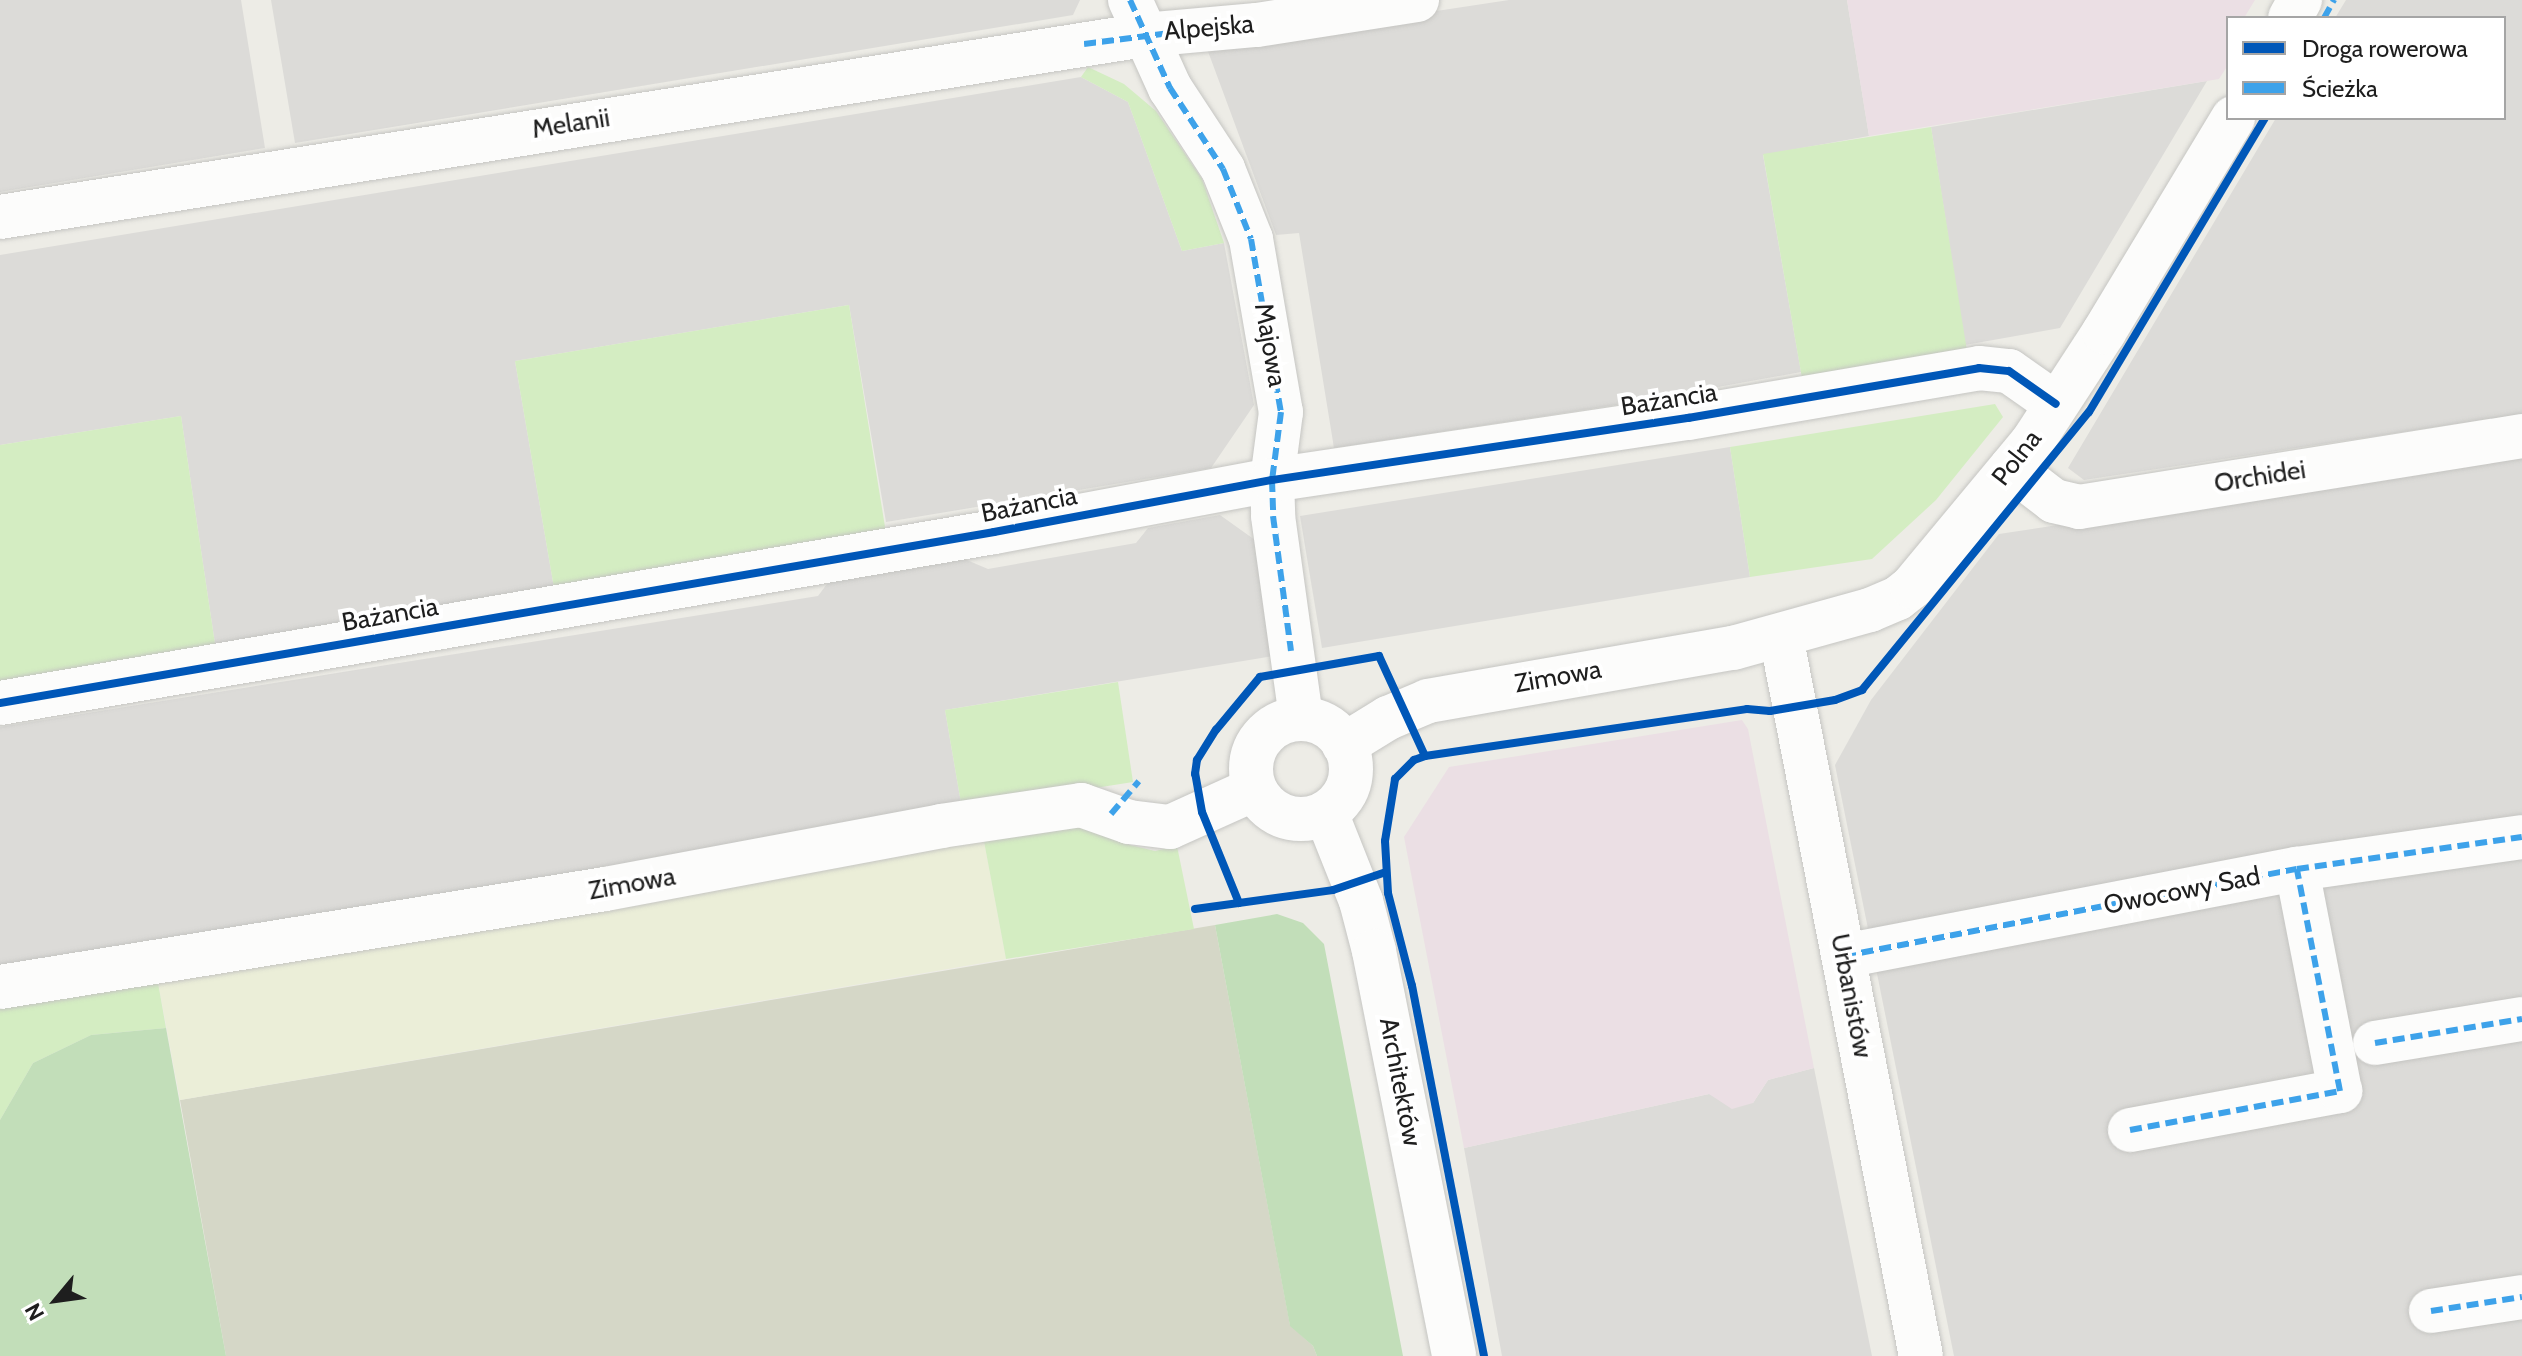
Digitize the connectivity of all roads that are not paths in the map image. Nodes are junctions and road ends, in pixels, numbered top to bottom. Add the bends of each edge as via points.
1 (1417, 0) edge
2 (1137, 17) edge
3 (2232, 120) edge
4 (0, 217) edge
5 (2056, 404) junction
6 (2522, 436) edge
7 (2011, 468) junction
8 (1272, 480) junction
9 (1781, 636) junction
10 (0, 703) edge
11 (1301, 719) junction
12 (1344, 745) junction
13 (1254, 789) junction
14 (1326, 813) junction
15 (2522, 837) edge
16 (2297, 869) junction
17 (1844, 956) junction
18 (0, 987) edge
19 (2522, 1019) edge
20 (2375, 1043) dead end
21 (2130, 1130) dead end
22 (2522, 1297) edge
23 (2431, 1311) dead end
24 (1454, 1356) edge
25 (1921, 1356) edge

1 - 2 street, Alpejska via 1257,25
2 - 4 street, Melanii
2 - 8 street, Majowa via 1170,88 1223,169 1251,239 1281,412
3 - 5 street, Polna
5 - 7 street, Polna
5 - 8 street, Bażancia via 2009,371 1979,368
6 - 7 street, Orchidei via 2079,507 2054,501
7 - 9 street, Polna via 1912,587 1870,610
8 - 10 street, Bażancia
8 - 11 street, Majowa
9 - 12 street, Zimowa via 1428,701
9 - 17 street, Urbanistów
11 - 12 street via 1329,728
11 - 13 street via 1286,721 1262,737 1251,762
12 - 14 street via 1351,770 1348,787
13 - 14 street via 1277,814 1311,819
13 - 18 street, Zimowa via 1170,827 1129,822 1081,805
14 - 24 street, Architektów via 1361,901 1374,951
15 - 16 street, Owocowy Sad
16 - 17 street, Owocowy Sad
16 - 21 street via 2340,1091
17 - 25 street, Urbanistów
19 - 20 street
22 - 23 street

